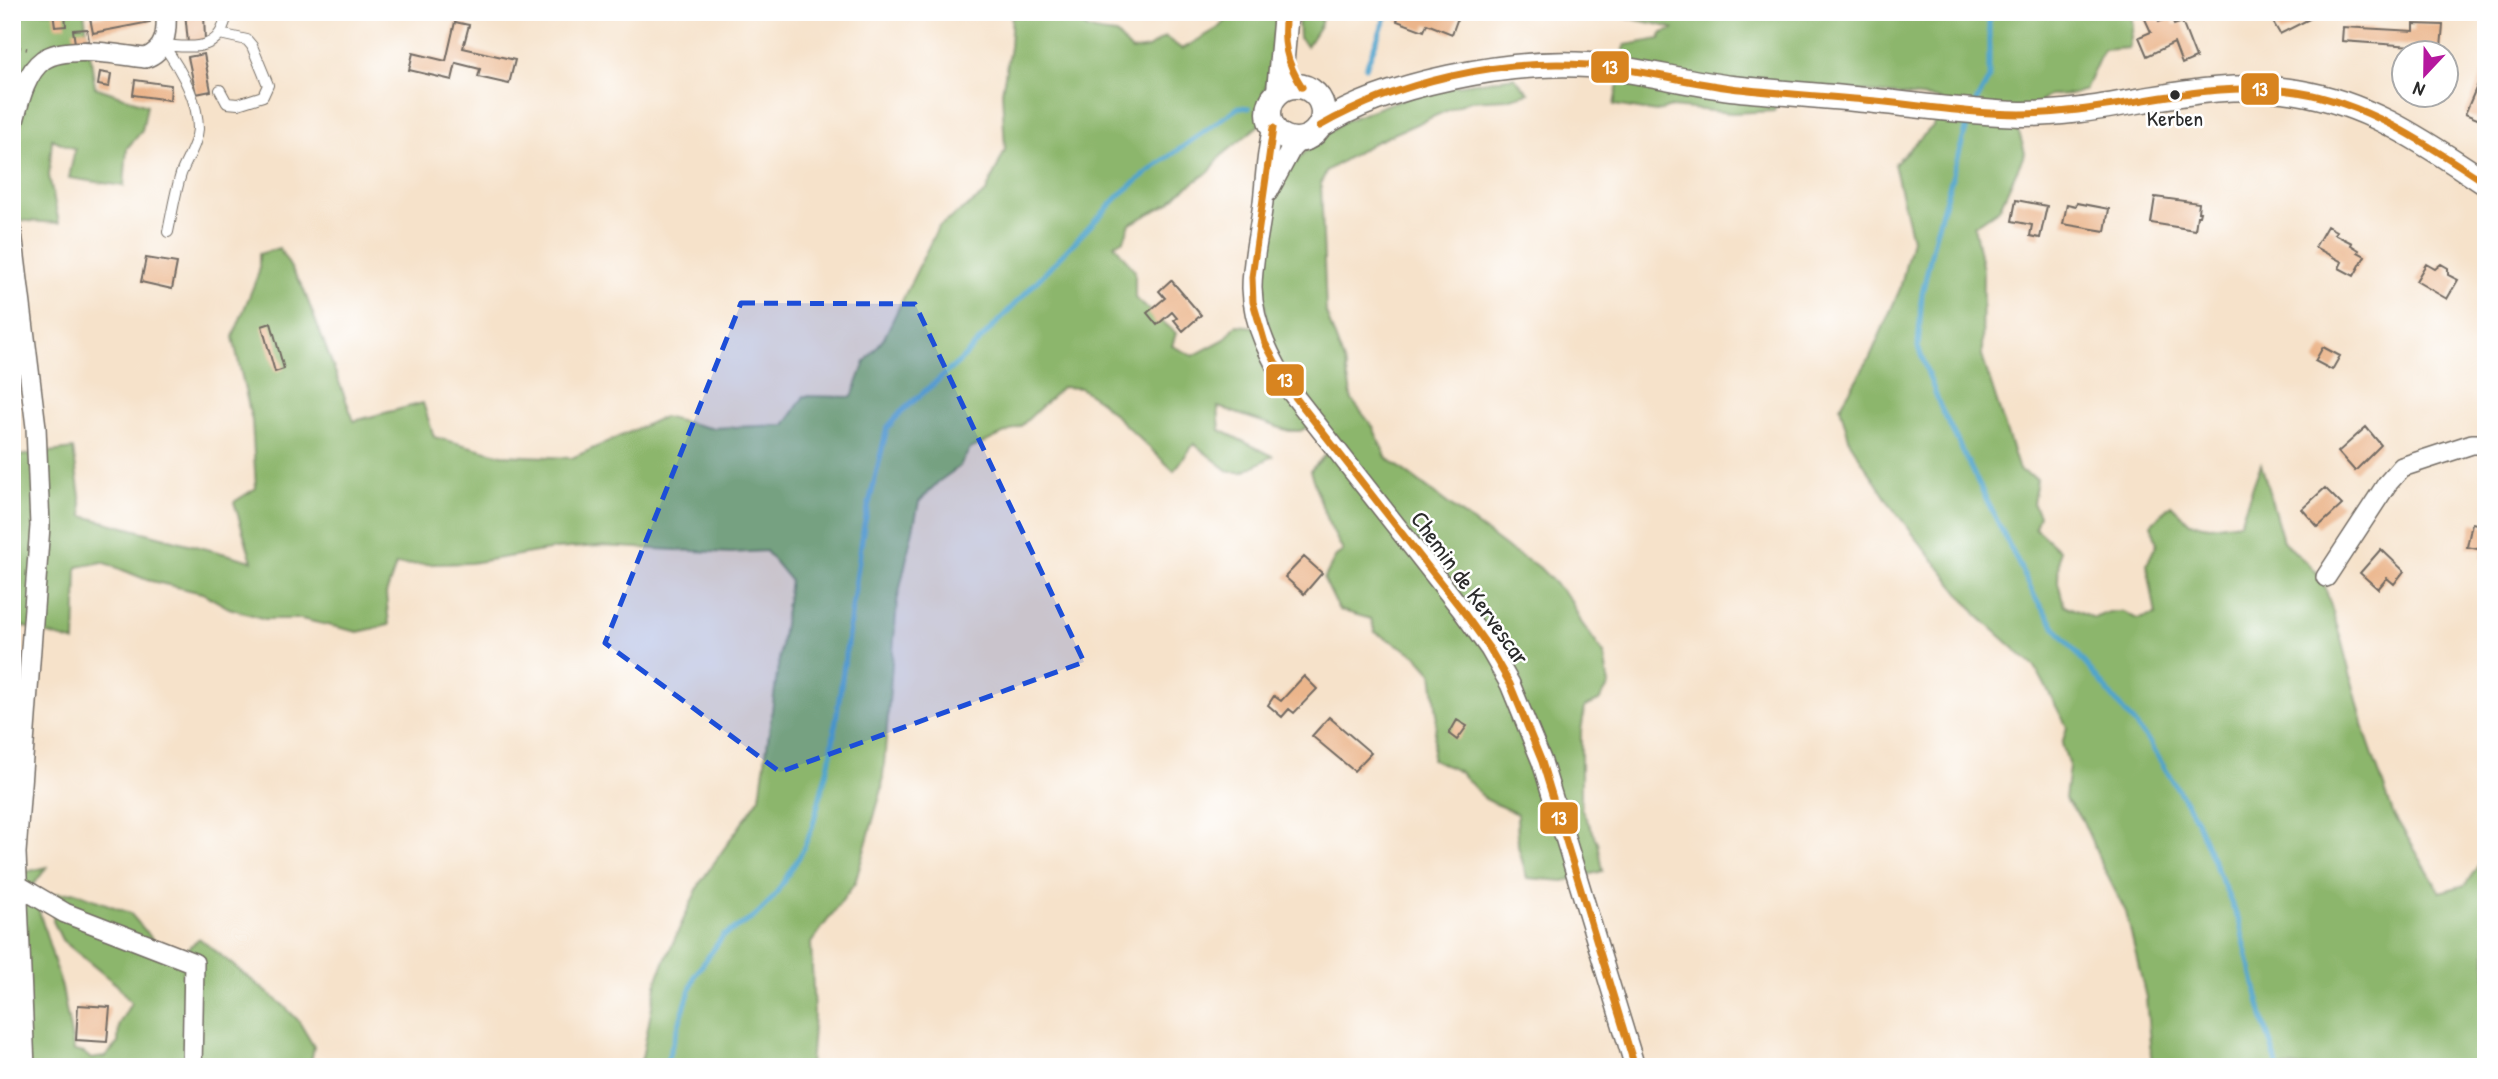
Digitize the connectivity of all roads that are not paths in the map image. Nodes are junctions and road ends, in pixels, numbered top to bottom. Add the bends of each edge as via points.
1 (166, 12) edge
2 (229, 12) edge
3 (1286, 12) edge
4 (220, 34) junction
5 (163, 45) junction
6 (220, 90) dead end
7 (1300, 93) junction
8 (1354, 105) junction
9 (12, 128) edge
10 (1273, 128) junction
11 (1311, 132) junction
12 (2486, 183) edge
13 (1263, 203) junction
14 (12, 232) edge
15 (168, 232) dead end
16 (2486, 444) edge
17 (2326, 577) dead end
18 (17, 885) junction
19 (25, 1067) edge
20 (192, 1067) edge
21 (1635, 1067) edge

1 - 5 street
2 - 4 lane
3 - 7 street via 1283,53
4 - 5 lane via 195,47
4 - 6 lane via 247,40 268,85 263,96 232,104
5 - 9 street via 145,58 86,52 43,61 26,86
5 - 15 lane via 177,64 198,130
7 - 8 street
7 - 10 street via 1270,108
7 - 11 street via 1323,114
8 - 11 street
8 - 12 street via 1466,75 1540,65 1588,65 1731,88 2010,113 2091,109 2170,94 2252,87 2301,92 2383,118
10 - 11 street via 1287,137
10 - 13 street, Chemin de Kervescar
11 - 13 street, Chemin de Kervescar via 1291,149
13 - 21 street, Chemin de Kervescar via 1252,286 1266,346 1292,393 1462,610 1510,684 1542,762
14 - 18 street via 36,427 40,526
16 - 17 street via 2472,444 2402,467
18 - 19 street
18 - 20 street via 65,914 194,963

